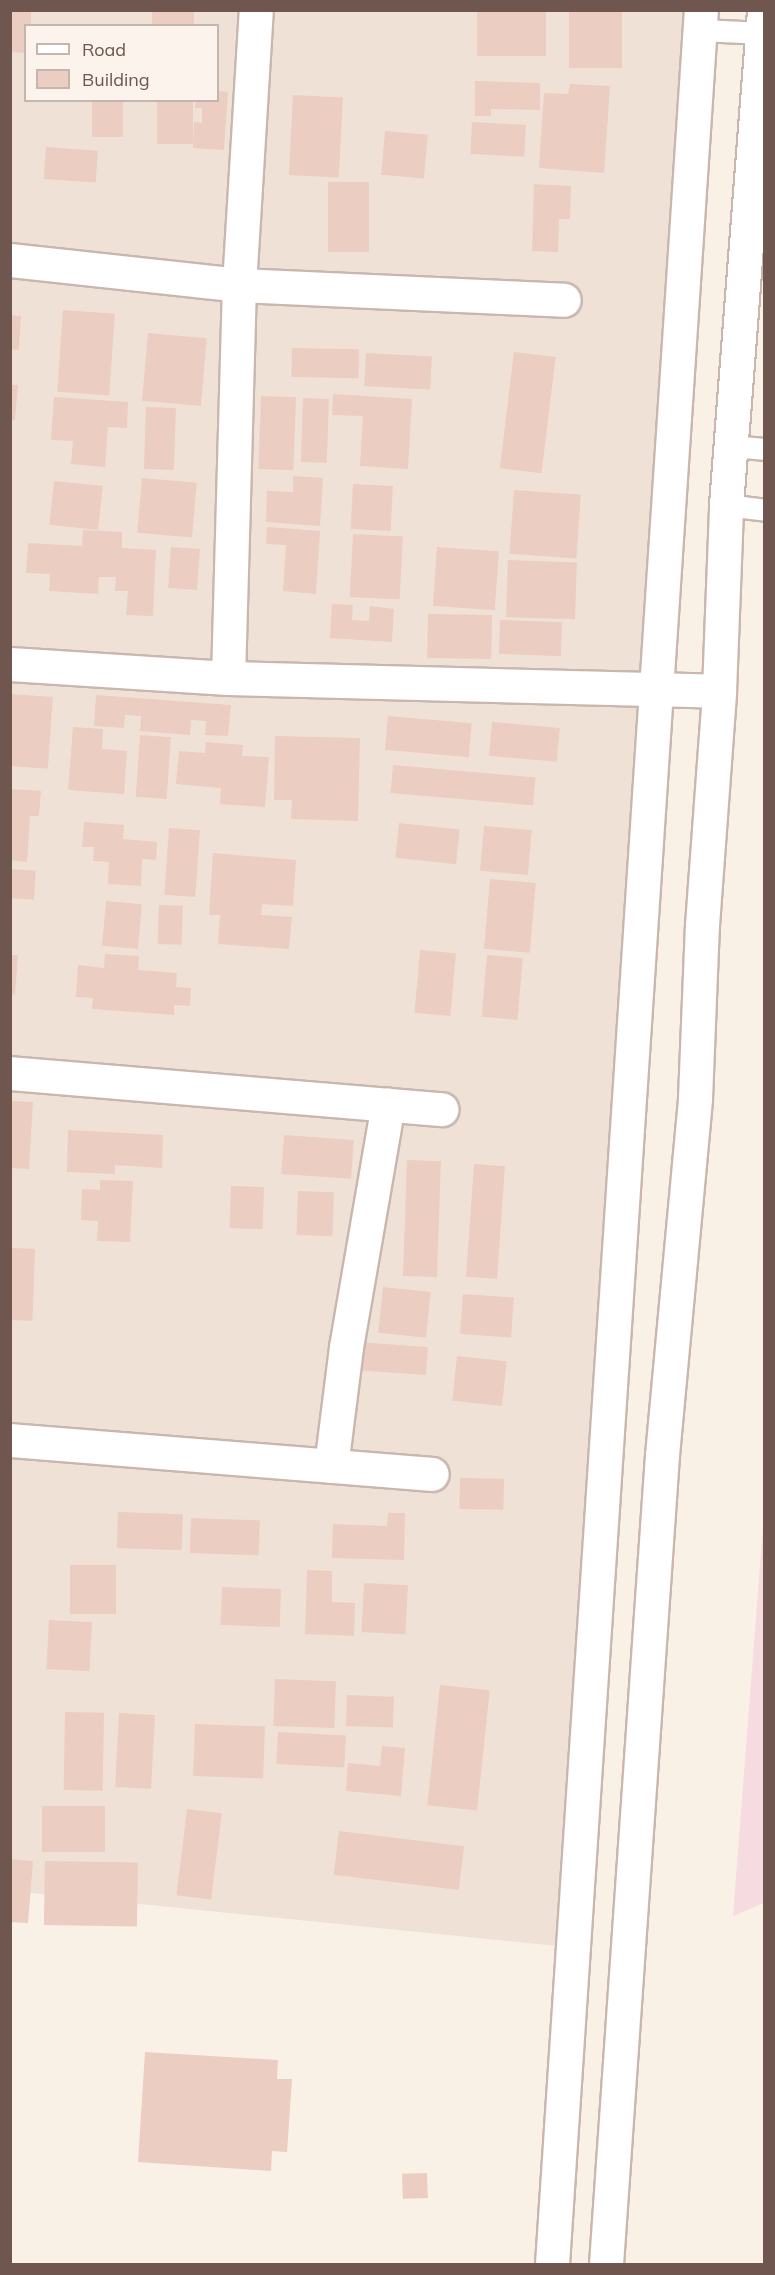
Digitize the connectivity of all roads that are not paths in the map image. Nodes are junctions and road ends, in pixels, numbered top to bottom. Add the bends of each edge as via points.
1 (256, 10) edge
2 (700, 20) edge
3 (764, 25) edge
4 (10, 260) edge
5 (239, 285) junction
6 (564, 300) dead end
7 (731, 446) junction
8 (765, 449) edge
9 (726, 505) junction
10 (765, 510) edge
11 (10, 664) edge
12 (228, 678) junction
13 (654, 689) junction
14 (719, 691) junction
15 (10, 1073) edge
16 (388, 1105) junction
17 (441, 1109) dead end
18 (10, 1440) edge
19 (331, 1466) junction
20 (432, 1474) dead end
21 (552, 2265) edge
22 (606, 2265) edge

1 - 5 main road
2 - 3 lane
2 - 13 main road
3 - 7 main road
4 - 5 main road
5 - 6 main road
5 - 12 main road
7 - 8 lane
7 - 9 main road
9 - 10 lane
9 - 14 main road
11 - 12 main road
12 - 13 main road
13 - 14 main road
13 - 21 main road via 624,1202
14 - 22 main road via 702,925 695,1098 662,1455
15 - 16 main road
16 - 17 main road
16 - 19 main road via 345,1347
18 - 19 main road
19 - 20 main road

